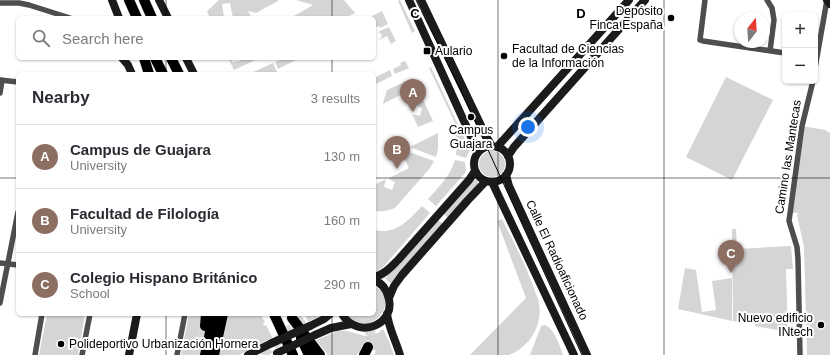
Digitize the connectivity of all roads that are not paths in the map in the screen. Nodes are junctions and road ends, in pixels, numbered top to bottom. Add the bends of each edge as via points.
1 (112, 0) edge
2 (129, 0) edge
3 (144, 0) edge
4 (159, 0) edge
5 (409, 0) edge
6 (421, 0) edge
7 (629, 0) edge
8 (645, 0) edge
9 (705, 0) edge
10 (767, 0) edge
11 (827, 0) edge
12 (0, 3) edge
13 (830, 4) edge
14 (64, 16) edge
15 (118, 16) edge
16 (136, 16) edge
17 (151, 16) edge
18 (167, 16) edge
19 (818, 48) edge
20 (770, 51) junction
21 (782, 53) edge
22 (578, 58) junction
23 (145, 60) edge
24 (157, 60) edge
25 (172, 60) edge
26 (187, 60) edge
27 (128, 62) edge
28 (587, 66) junction
29 (131, 72) edge
30 (148, 72) edge
31 (162, 72) edge
32 (178, 72) edge
33 (193, 72) edge
34 (1, 80) edge
35 (16, 82) edge
36 (812, 84) edge
37 (0, 93) edge
38 (494, 147) junction
39 (478, 152) junction
40 (508, 156) junction
41 (475, 171) junction
42 (506, 175) junction
43 (489, 182) junction
44 (16, 222) edge
45 (0, 263) edge
46 (8, 264) junction
47 (16, 265) edge
48 (376, 278) edge
49 (376, 280) edge
50 (389, 298) junction
51 (0, 303) edge
52 (387, 314) junction
53 (42, 316) edge
54 (90, 316) edge
55 (137, 316) edge
56 (185, 316) edge
57 (206, 316) edge
58 (214, 316) edge
59 (223, 316) edge
60 (274, 316) edge
61 (291, 316) edge
62 (328, 316) edge
63 (343, 316) edge
64 (351, 324) junction
65 (204, 326) tunnel mouth
66 (275, 354) edge
67 (35, 355) edge
68 (82, 355) edge
69 (129, 355) edge
70 (177, 355) edge
71 (206, 355) edge
72 (214, 355) edge
73 (248, 355) edge
74 (293, 355) edge
75 (309, 355) edge
76 (320, 355) edge
77 (400, 355) edge
78 (574, 355) edge
79 (587, 355) edge
80 (800, 355) edge

1 - 15 street
2 - 16 highway
3 - 17 highway
4 - 18 street
5 - 39 street
6 - 38 street via 486,136
7 - 22 street
8 - 28 street
9 - 20 street via 700,40
10 - 20 street via 772,8 774,20
11 - 13 street
11 - 19 street
12 - 14 street via 29,5
20 - 21 street
22 - 28 street
22 - 38 street
23 - 30 highway
24 - 31 highway
25 - 32 highway
26 - 33 street
27 - 29 street
28 - 40 street
34 - 35 street
34 - 37 street
36 - 80 street, Camino las Mantecas via 802,126 789,221 798,259
38 - 39 street via 487,147
38 - 40 street
39 - 41 street via 474,161
40 - 42 street via 510,166
41 - 43 street via 479,177
41 - 48 street via 398,260
42 - 43 street
42 - 79 street, Calle El Radioaficionado
43 - 50 street via 464,205 402,274
43 - 78 street, Calle El Radioaficionado
44 - 46 street
45 - 46 street
46 - 47 street
46 - 51 street
49 - 50 street via 382,285
50 - 52 street
52 - 64 street via 380,323 368,328
52 - 77 street
53 - 67 street
54 - 68 street
55 - 69 street
56 - 70 street
57 - 65 highway
58 - 71 highway
59 - 72 highway
60 - 74 highway
61 - 75 highway
61 - 76 highway
62 - 73 street, bridge
63 - 64 street
64 - 66 street, bridge via 331,328

